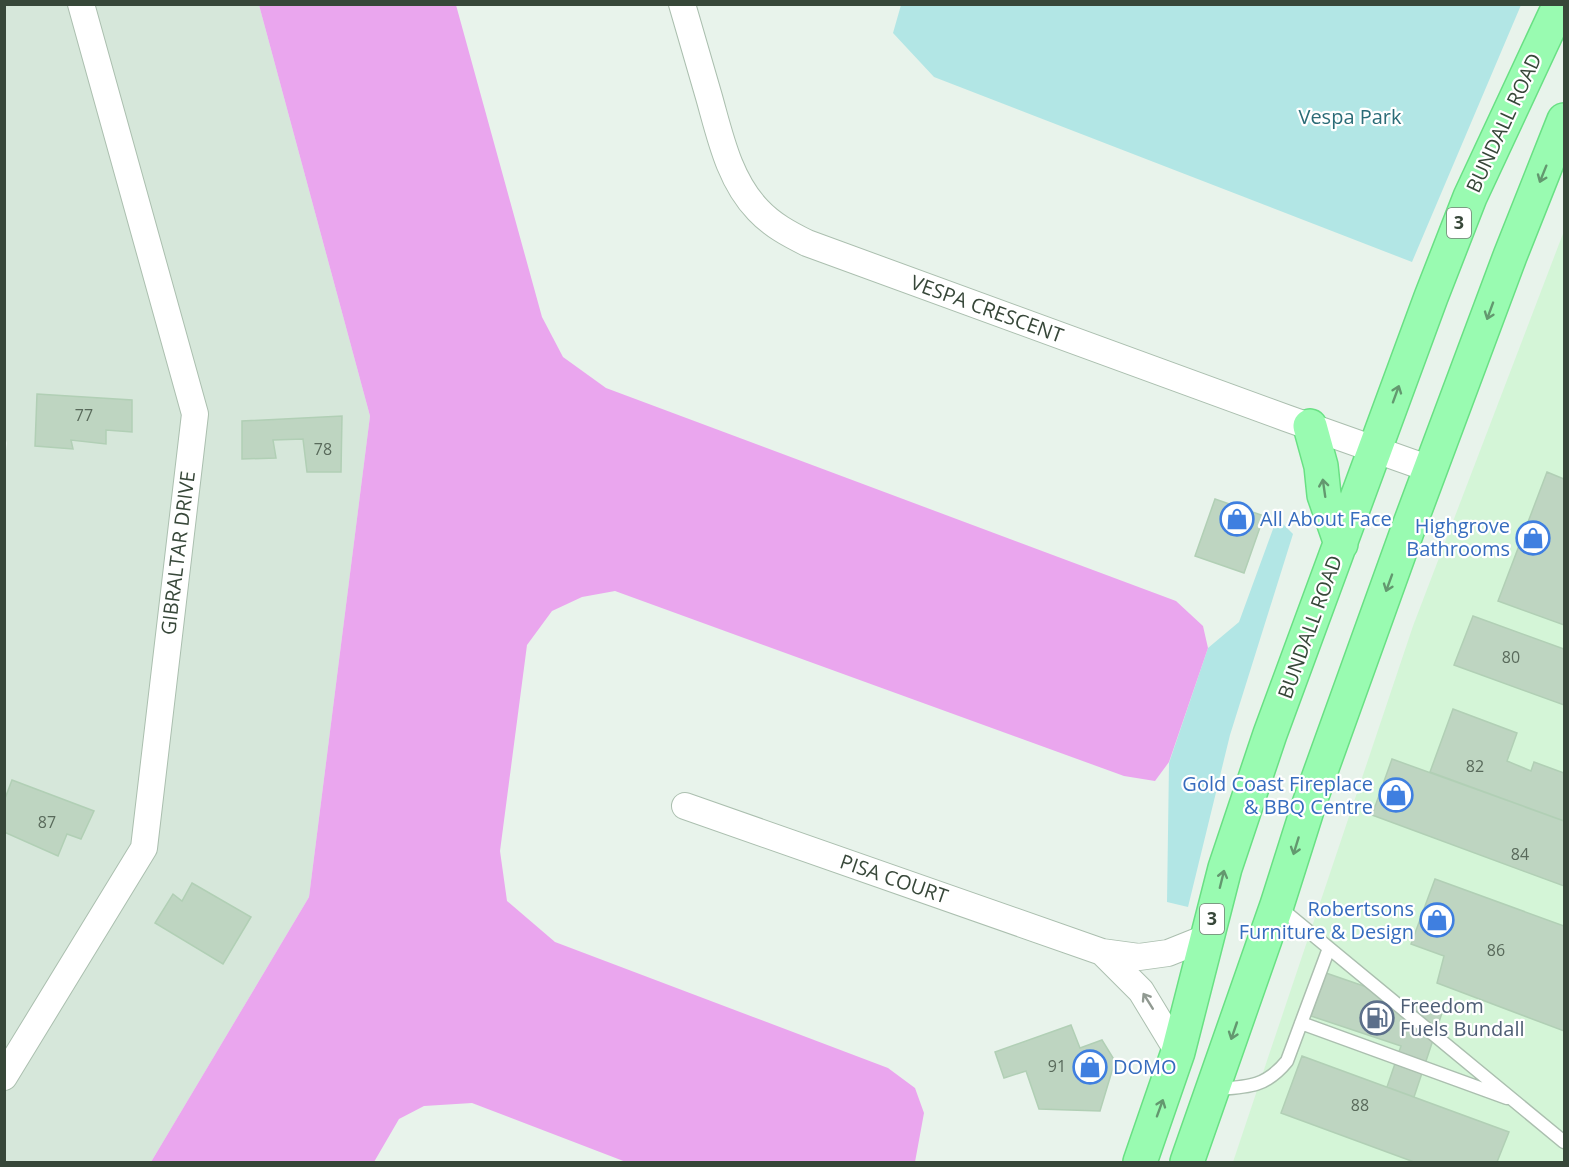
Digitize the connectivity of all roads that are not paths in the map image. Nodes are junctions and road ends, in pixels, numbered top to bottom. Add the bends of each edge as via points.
1 (81, 4) edge
2 (682, 4) edge
3 (702, 4) edge
4 (1560, 4) edge
5 (691, 36) junction
6 (1564, 120) edge
7 (1310, 426) junction
8 (1376, 449) junction
9 (1430, 469) junction
10 (1341, 544) junction
11 (686, 806) dead end
12 (1277, 905) junction
13 (1208, 937) junction
14 (1329, 948) junction
15 (1102, 952) junction
16 (1301, 1023) junction
17 (1178, 1052) junction
18 (4, 1077) edge
19 (1214, 1089) junction
20 (1516, 1102) junction
21 (1564, 1142) edge
22 (1140, 1162) edge
23 (1187, 1162) edge

1 - 18 street, GIBRALTAR DRIVE via 195,414 144,849
2 - 5 street, VESPA CRESCENT
3 - 5 street
8 -> 4 main road, BUNDALL ROAD / 3 via 1470,197
5 - 7 street, VESPA CRESCENT via 731,168 758,210 780,230
6 -> 9 main road
7 - 8 street, VESPA CRESCENT
10 -> 7 main road via 1324,495
8 - 9 street, VESPA CRESCENT
8 - 10 main road, BUNDALL ROAD / 3
9 -> 12 main road via 1309,804
13 -> 10 main road, BUNDALL ROAD / 3 via 1225,868
11 - 15 street, PISA COURT
12 - 14 lane
12 -> 19 main road
13 - 15 street, PISA COURT via 1168,953 1139,957
13 - 17 main road, BUNDALL ROAD / 3
14 - 16 lane
14 - 20 lane
17 -> 15 street, PISA COURT via 1142,991
16 - 19 lane via 1287,1061 1277,1073 1264,1082
16 - 20 lane
22 -> 17 main road, BUNDALL ROAD / 3
19 - 23 main road
20 - 21 lane

